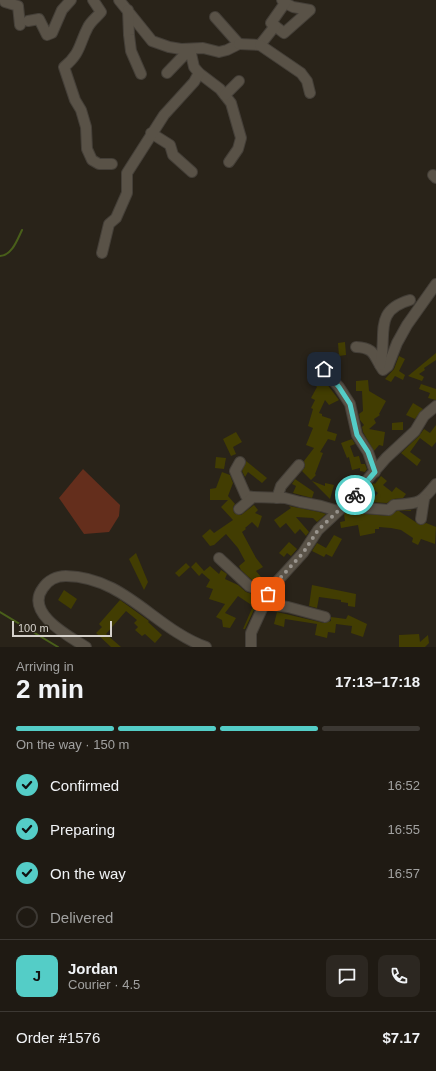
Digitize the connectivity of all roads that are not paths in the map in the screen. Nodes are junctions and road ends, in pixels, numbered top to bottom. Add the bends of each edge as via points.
1 (71, 0) edge
2 (93, 0) edge
3 (119, 0) edge
4 (3, 2) edge
5 (283, 2) edge
6 (300, 4) edge
7 (128, 10) junction
8 (215, 17) dead end
9 (275, 26) junction
10 (239, 44) junction
11 (260, 45) junction
12 (190, 49) junction
13 (167, 73) dead end
14 (199, 73) junction
15 (141, 74) dead end
16 (239, 81) dead end
17 (310, 93) dead end
18 (225, 95) junction
19 (151, 133) junction
20 (229, 162) dead end
21 (112, 164) dead end
22 (192, 172) dead end
23 (102, 253) dead end
24 (436, 284) edge
25 (410, 300) dead end
26 (356, 346) dead end
27 (380, 365) junction
28 (324, 369) dead end
29 (436, 406) edge
30 (240, 462) dead end
31 (299, 465) dead end
32 (375, 472) junction
33 (436, 484) edge
34 (253, 497) junction
35 (277, 498) junction
36 (424, 499) junction
37 (347, 503) junction
38 (239, 509) dead end
39 (338, 511) junction
40 (421, 519) dead end
41 (219, 558) dead end
42 (268, 594) junction
43 (265, 604) junction
44 (325, 617) dead end
45 (86, 647) edge
46 (206, 647) edge
47 (251, 647) edge

1 - 4 street via 62,10 52,34 47,35 39,19 24,23 18,6
2 - 21 street via 101,12 89,26 74,59 64,67 81,110 86,127 87,149 92,160 99,164
3 - 7 street
5 - 6 street via 293,7
5 - 9 street via 271,23
6 - 9 street via 310,10 284,33
7 - 12 street via 152,41 168,47
7 - 15 street via 131,52
8 - 10 street
9 - 11 street
10 - 11 street
10 - 12 street via 219,52 203,48
11 - 17 street via 302,73
12 - 13 street
12 - 14 street via 194,67
14 - 18 street
14 - 19 street
16 - 18 street
18 - 20 street via 231,103 241,138 238,150
19 - 22 street via 170,145 173,155
19 - 23 street via 127,173 127,193 116,218 110,224
24 - 27 street via 407,325 388,366 383,370
25 - 27 street via 389,310 382,328 383,354
26 - 27 street via 366,347 373,352
28 - 32 street via 350,404 357,435 368,452
29 - 32 street via 424,416 415,430
30 - 34 street via 235,471 246,496
31 - 35 street via 281,486
32 - 37 street
33 - 36 street
34 - 35 street
34 - 38 street
35 - 39 street
36 - 37 street via 414,504 394,505 389,510 364,508
36 - 40 street
37 - 39 street
39 - 42 street via 318,530 303,553
41 - 42 street via 249,586
42 - 43 street
43 - 44 street
43 - 47 street via 251,633
45 - 46 street via 54,627 43,614 38,600 42,589 51,580 65,576 90,580 120,591 168,627

